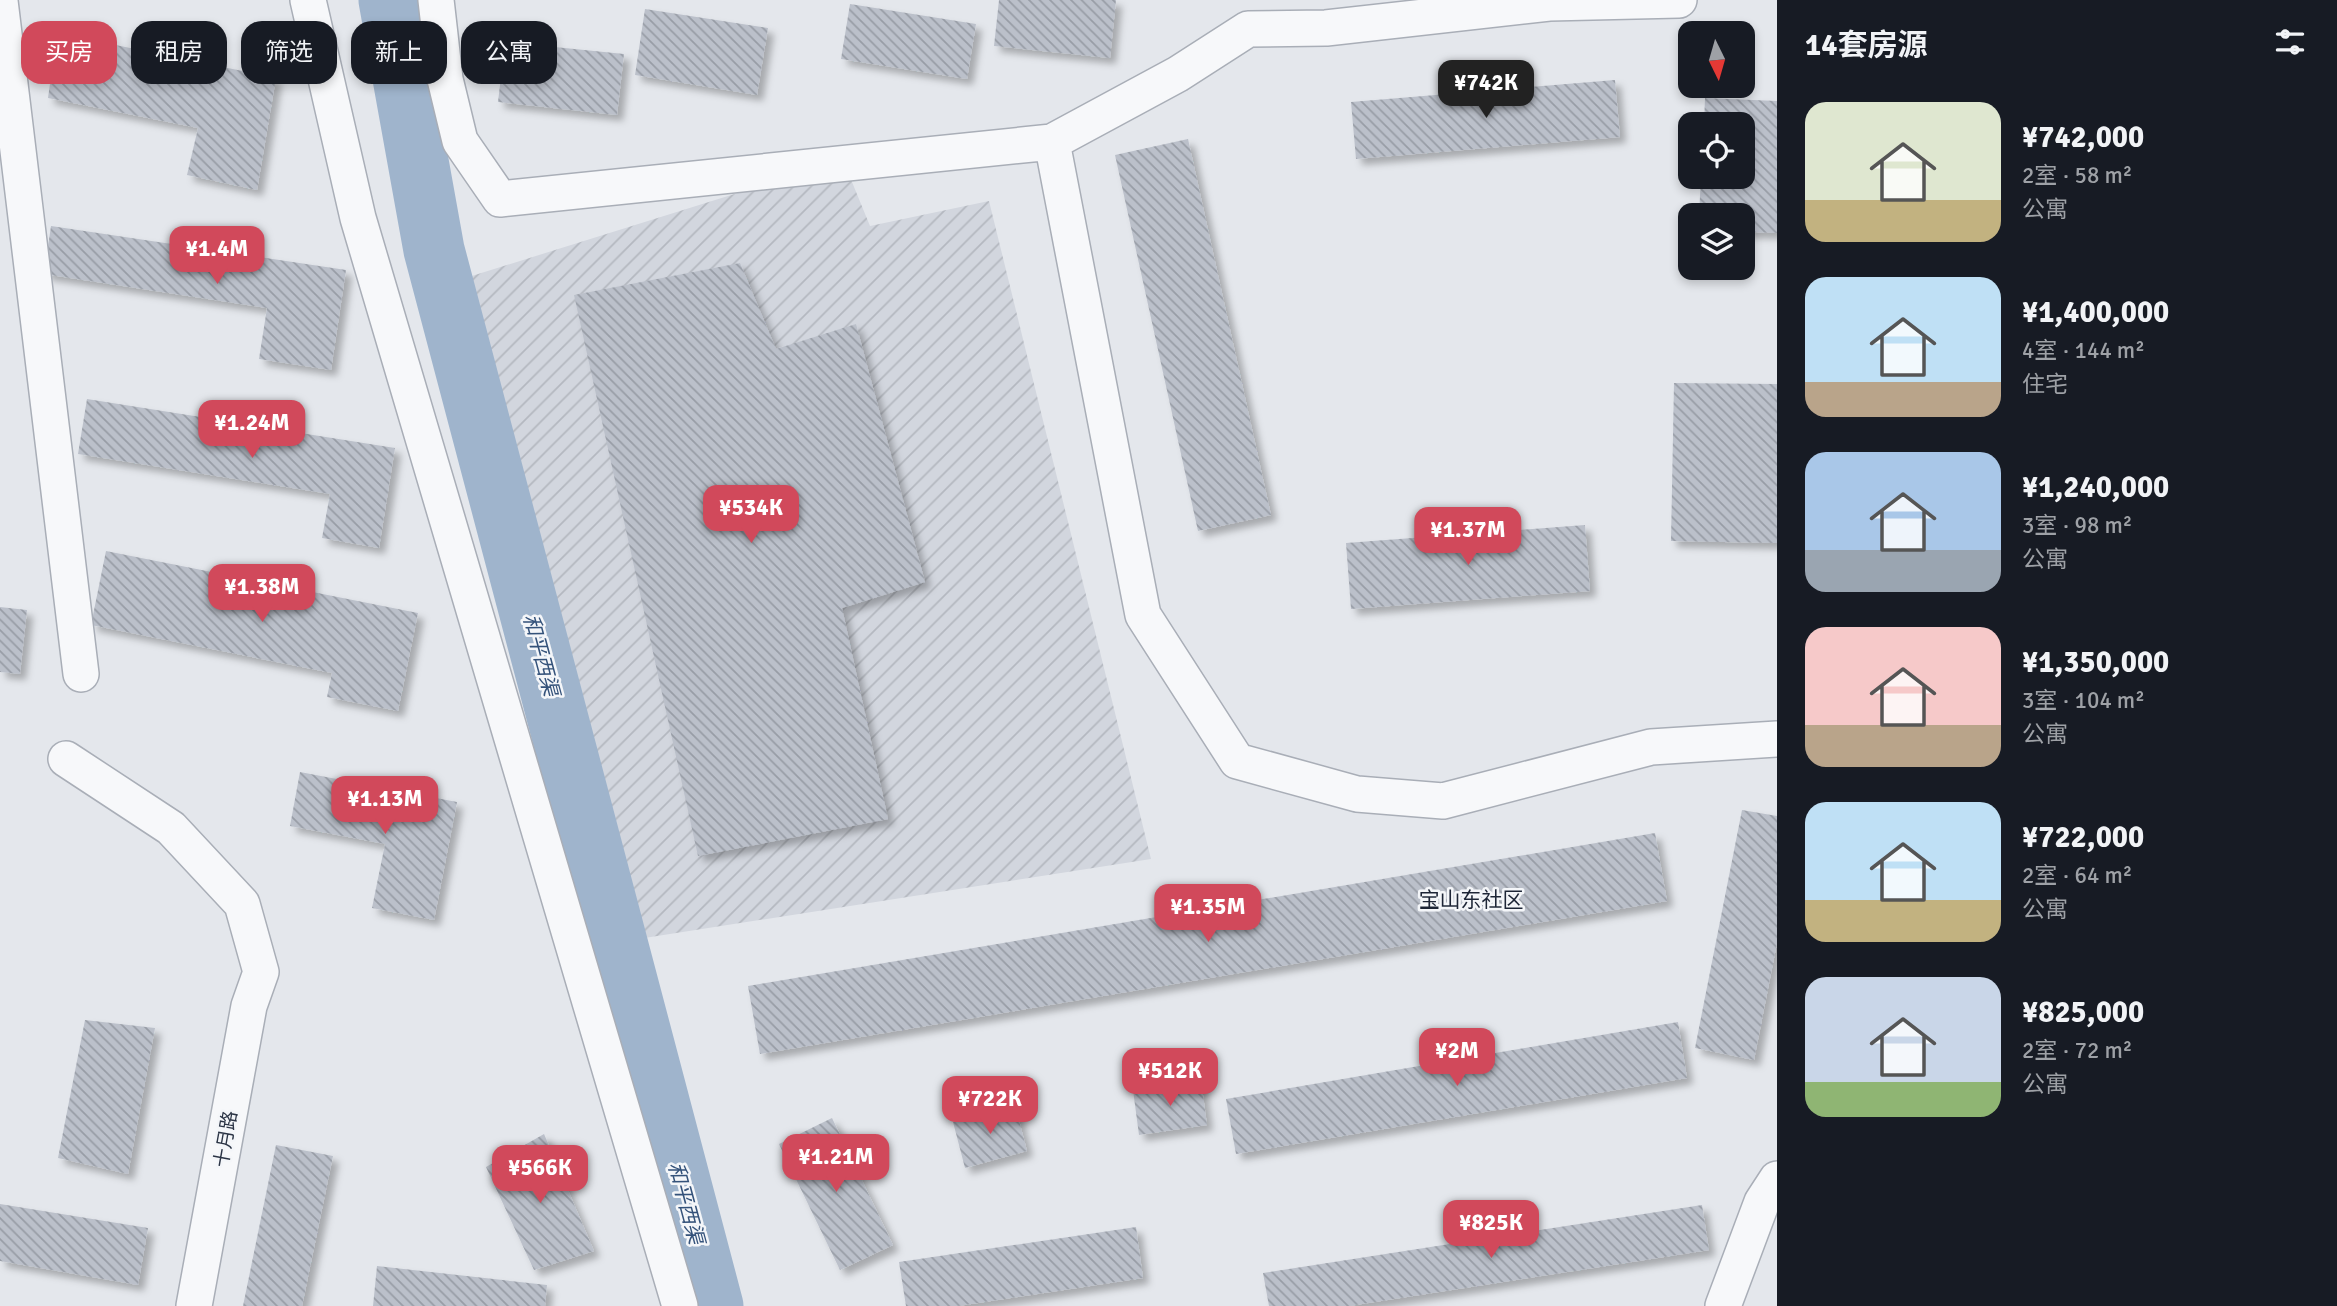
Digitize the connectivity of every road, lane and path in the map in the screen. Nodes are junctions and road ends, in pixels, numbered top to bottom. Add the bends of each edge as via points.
1 (308, 0) edge
2 (436, 0) edge
3 (1679, 0) edge
4 (0, 1) edge
5 (1052, 142) junction
6 (81, 674) dead end
7 (1777, 739) edge
8 (66, 759) dead end
9 (1777, 1180) edge
10 (194, 1306) edge
11 (680, 1306) edge
12 (1723, 1306) edge

1 - 11 street via 358,218
2 - 5 street via 445,79 460,141 500,199
3 - 5 street via 1549,3 1326,28 1248,29 1178,74
4 - 6 street
5 - 7 street via 1143,615 1237,761 1357,794 1444,801 1651,747
8 - 10 street, 十月路 via 171,828 243,904 261,972 249,1006
9 - 12 street via 1762,1202

